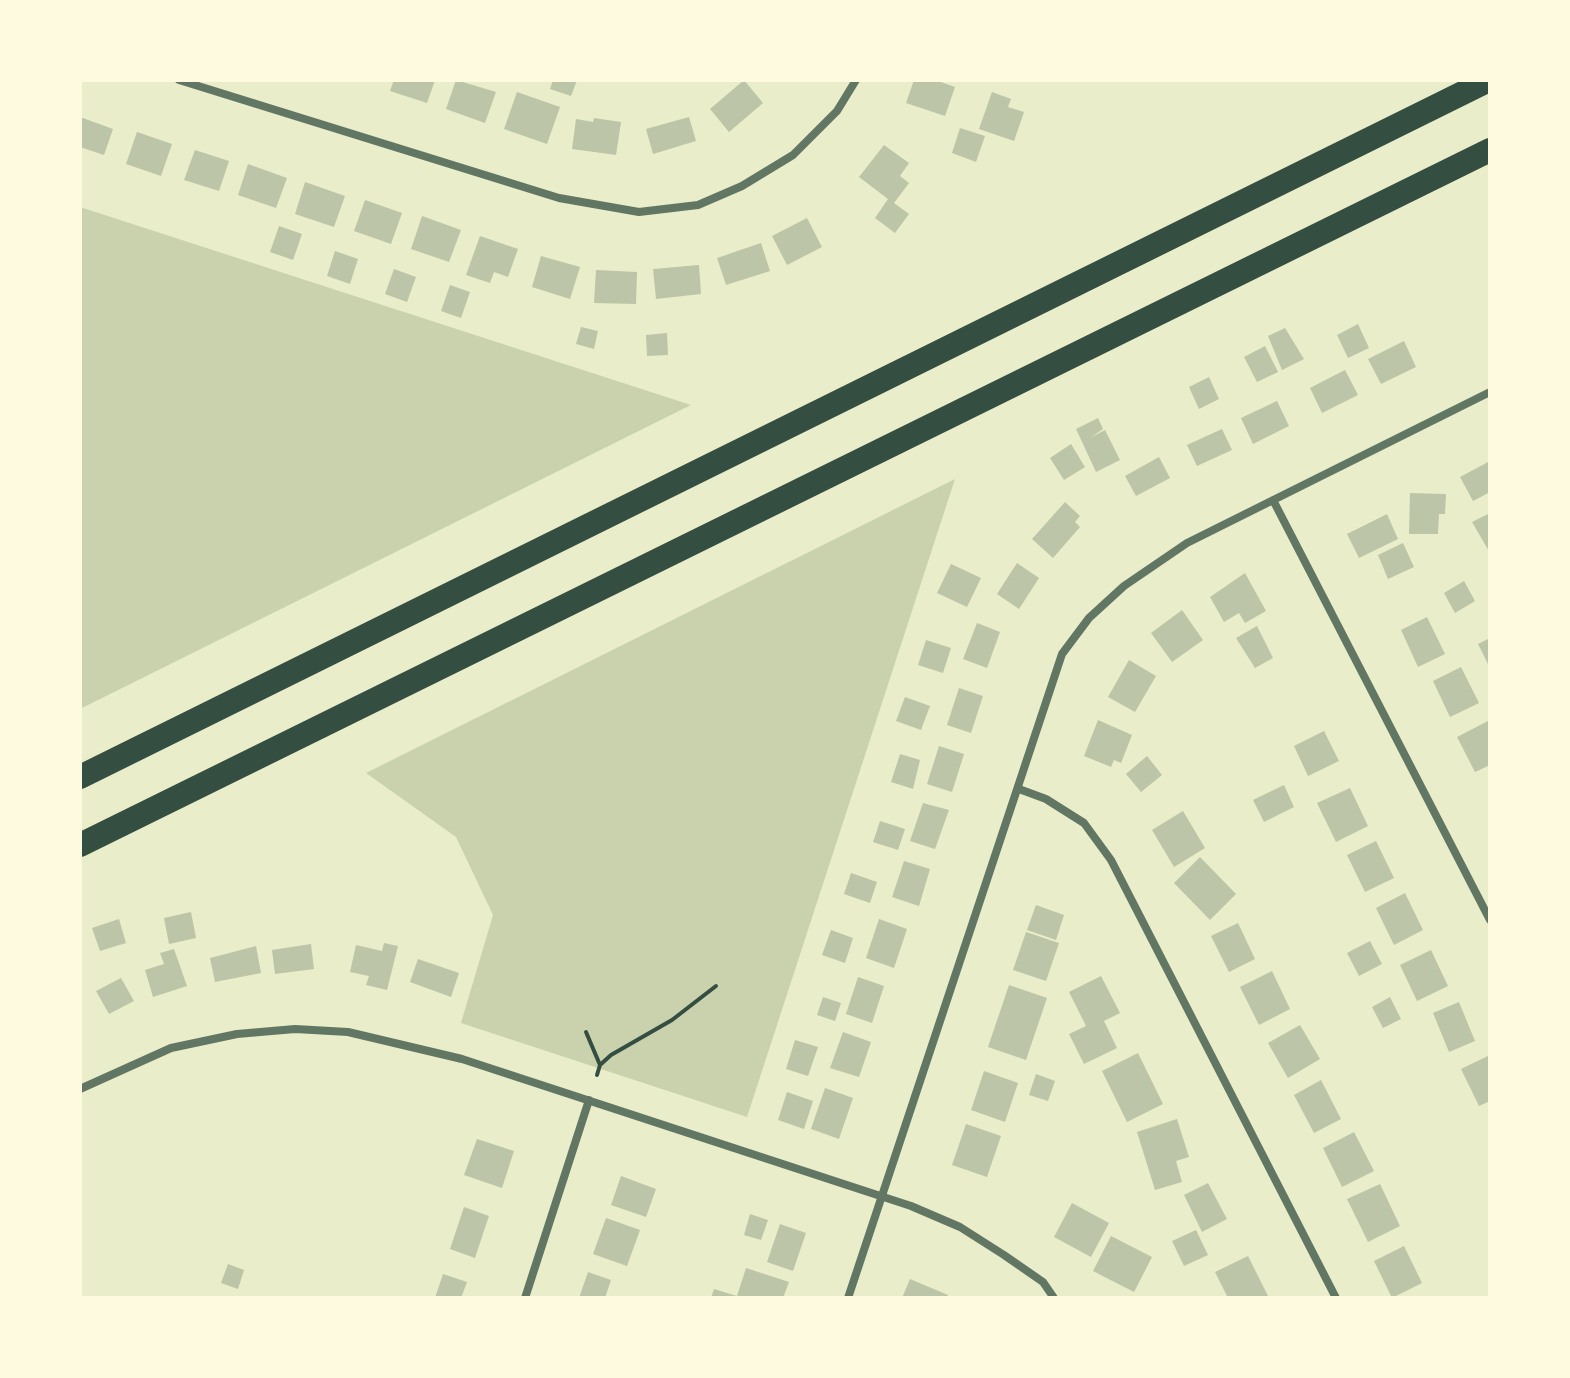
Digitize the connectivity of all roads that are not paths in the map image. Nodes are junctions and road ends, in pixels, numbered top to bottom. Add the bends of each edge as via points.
1 (179, 80) edge
2 (856, 80) edge
3 (1489, 80) edge
4 (1490, 150) edge
5 (1490, 392) edge
6 (1273, 500) junction
7 (80, 777) edge
8 (1019, 789) junction
9 (80, 845) edge
10 (1490, 920) edge
11 (80, 1089) edge
12 (589, 1100) junction
13 (881, 1196) junction
14 (525, 1298) edge
15 (848, 1298) edge
16 (1054, 1298) edge
17 (1336, 1298) edge

1 - 2 street via 559,198 639,212 698,205 793,155 837,111
3 - 7 highway
4 - 9 highway
5 - 6 street
6 - 8 street via 1187,543 1124,586 1089,618 1062,654
6 - 10 street
8 - 13 street
8 - 17 street via 1084,823 1111,860
11 - 12 street via 171,1048 295,1029 348,1032 462,1059
12 - 13 street
12 - 14 street
13 - 15 street
13 - 16 street via 960,1227 1043,1282

